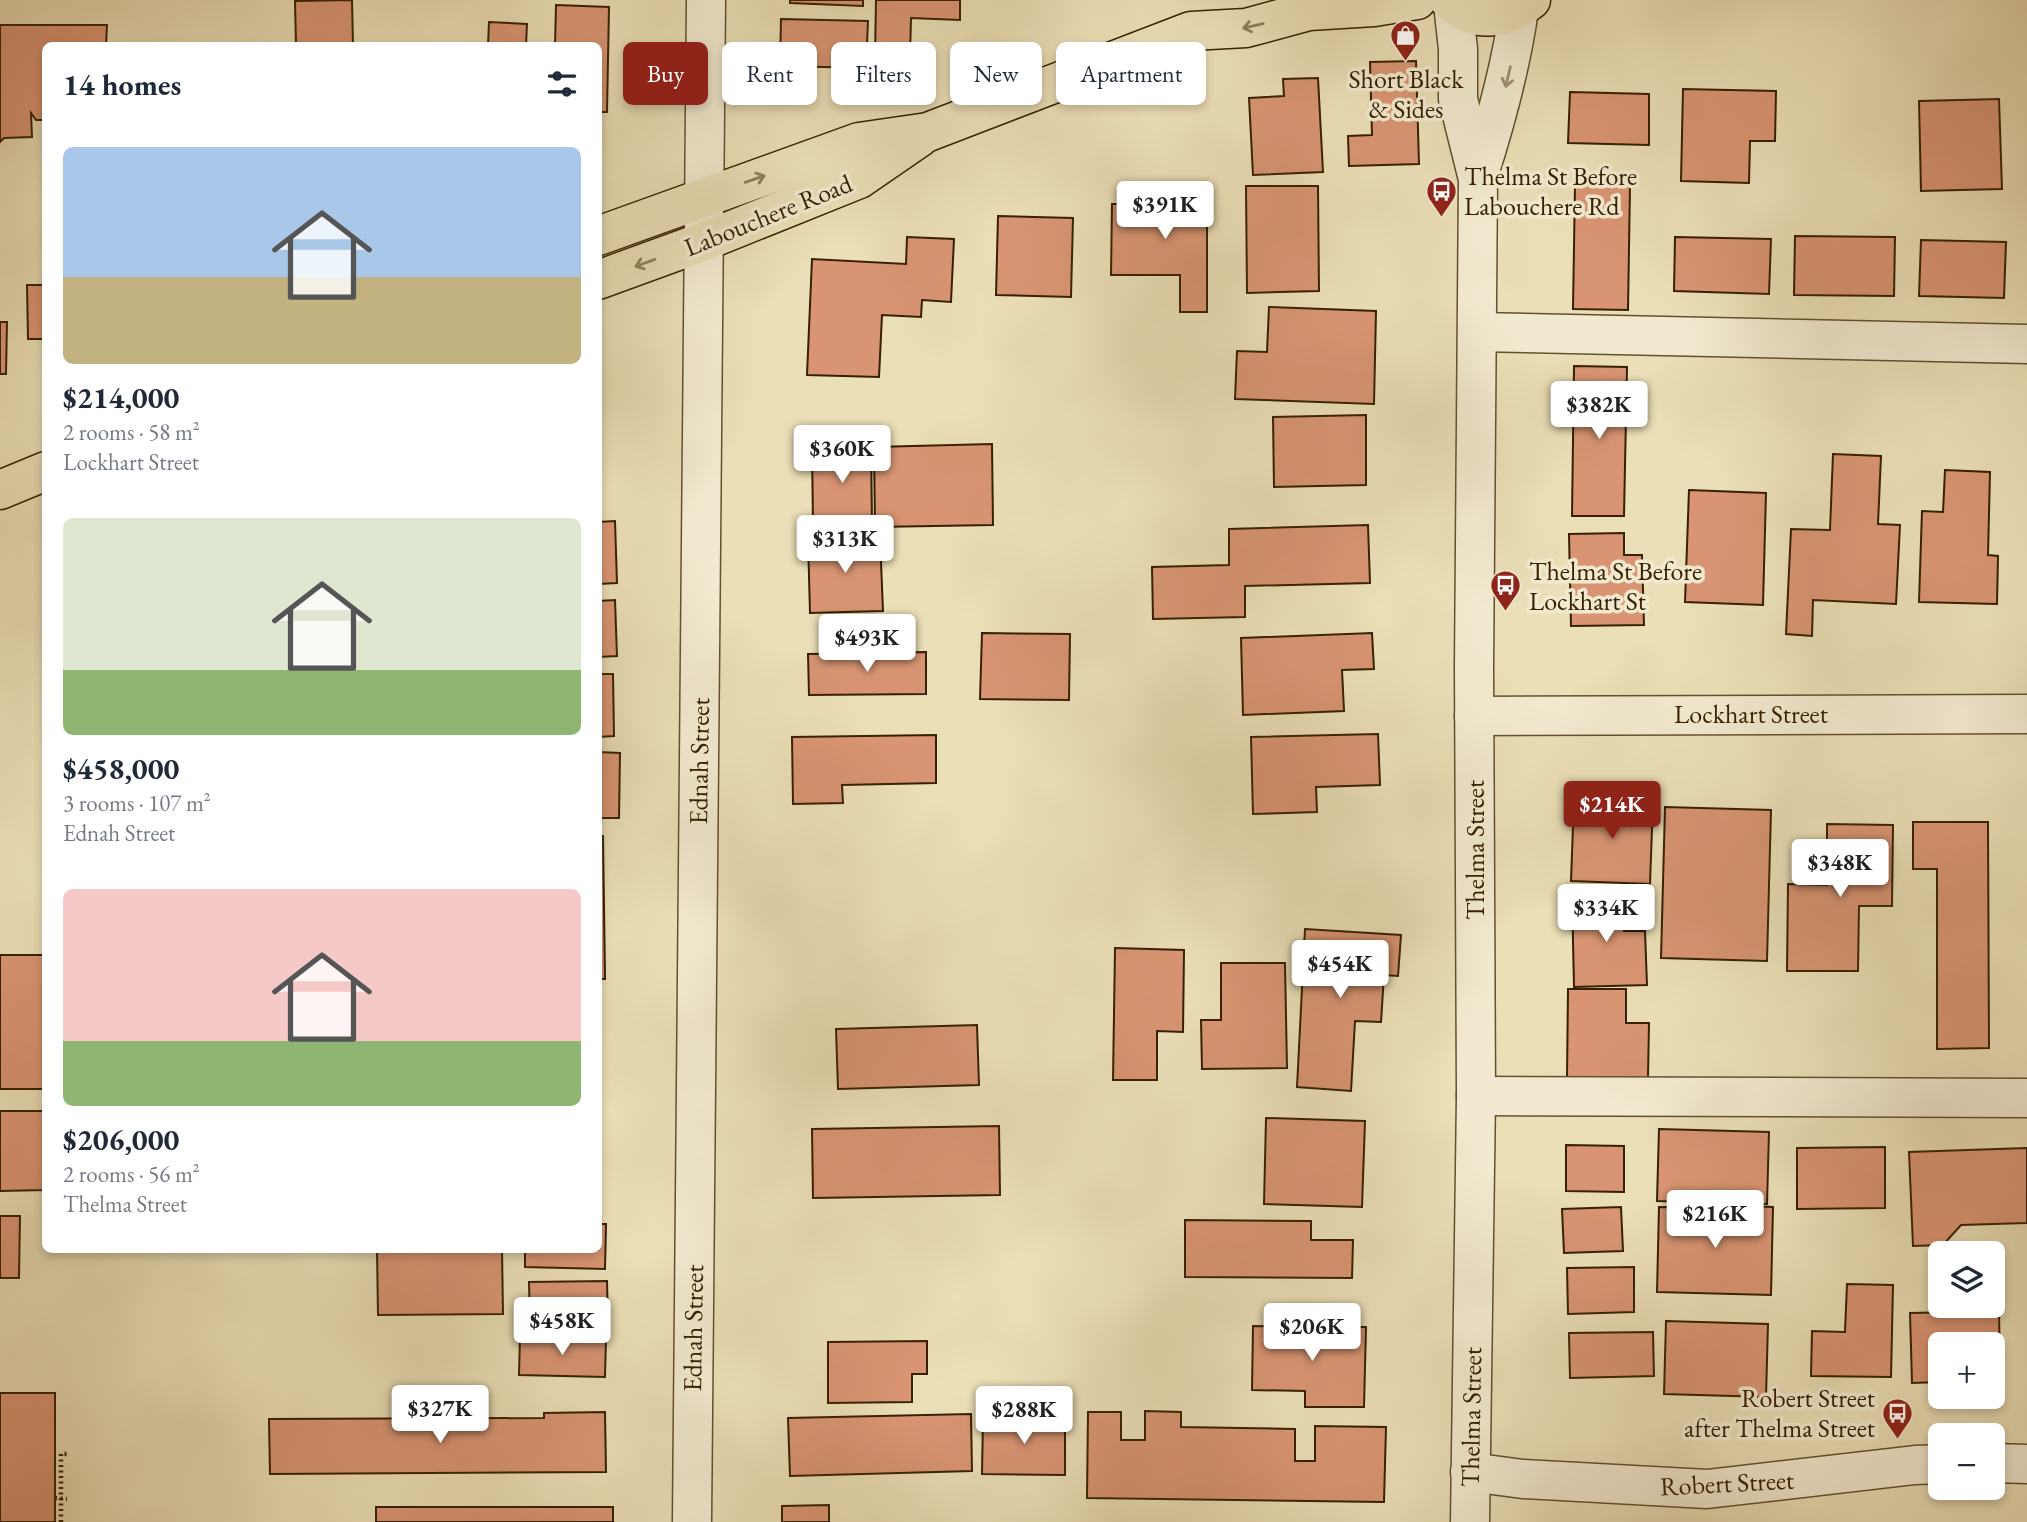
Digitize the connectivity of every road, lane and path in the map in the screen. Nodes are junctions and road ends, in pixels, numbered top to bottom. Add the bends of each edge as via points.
1 (706, 0) edge
2 (1229, 0) edge
3 (1440, 1) edge
4 (1525, 5) edge
5 (1191, 31) junction
6 (928, 132) junction
7 (1478, 179) junction
8 (705, 197) junction
9 (602, 235) edge
10 (705, 241) junction
11 (602, 279) edge
12 (1478, 332) junction
13 (2027, 344) edge
14 (42, 473) edge
15 (0, 490) edge
16 (2027, 715) edge
17 (1474, 716) junction
18 (1476, 1096) junction
19 (2027, 1098) edge
20 (68, 1454) dead end
21 (1928, 1464) edge
22 (2005, 1464) edge
23 (2027, 1464) edge
24 (1470, 1472) junction
25 (55, 1498) dead end
26 (64, 1499) junction
27 (61, 1522) edge
28 (692, 1522) edge
29 (1470, 1522) edge

1 - 8 street, Ednah Street
2 - 5 main road, Labouchere Road
3 - 4 main road via 1485,17 1502,16
3 -> 5 main road, Labouchere Road via 1309,11 1246,28
3 - 7 street, Thelma Street via 1458,49 1458,99
4 -> 7 street, Thelma Street
5 - 6 main road, Labouchere Road
8 -> 6 main road, Labouchere Road via 859,142
6 - 10 main road, Labouchere Road via 859,179
7 - 12 street, Thelma Street
8 - 9 main road, Labouchere Road
8 - 10 street, Ednah Street
10 -> 11 main road, Labouchere Road
10 - 28 street, Ednah Street
12 - 13 street
12 - 17 street, Thelma Street
14 - 15 main road
16 - 17 street, Lockhart Street
17 - 18 street, Thelma Street
18 - 19 street
18 - 24 street, Thelma Street
20 - 26 path via 61,1454
21 - 24 street, Robert Street via 1707,1489
22 - 23 street
24 - 29 street, Thelma Street
25 - 26 path
26 - 27 path

